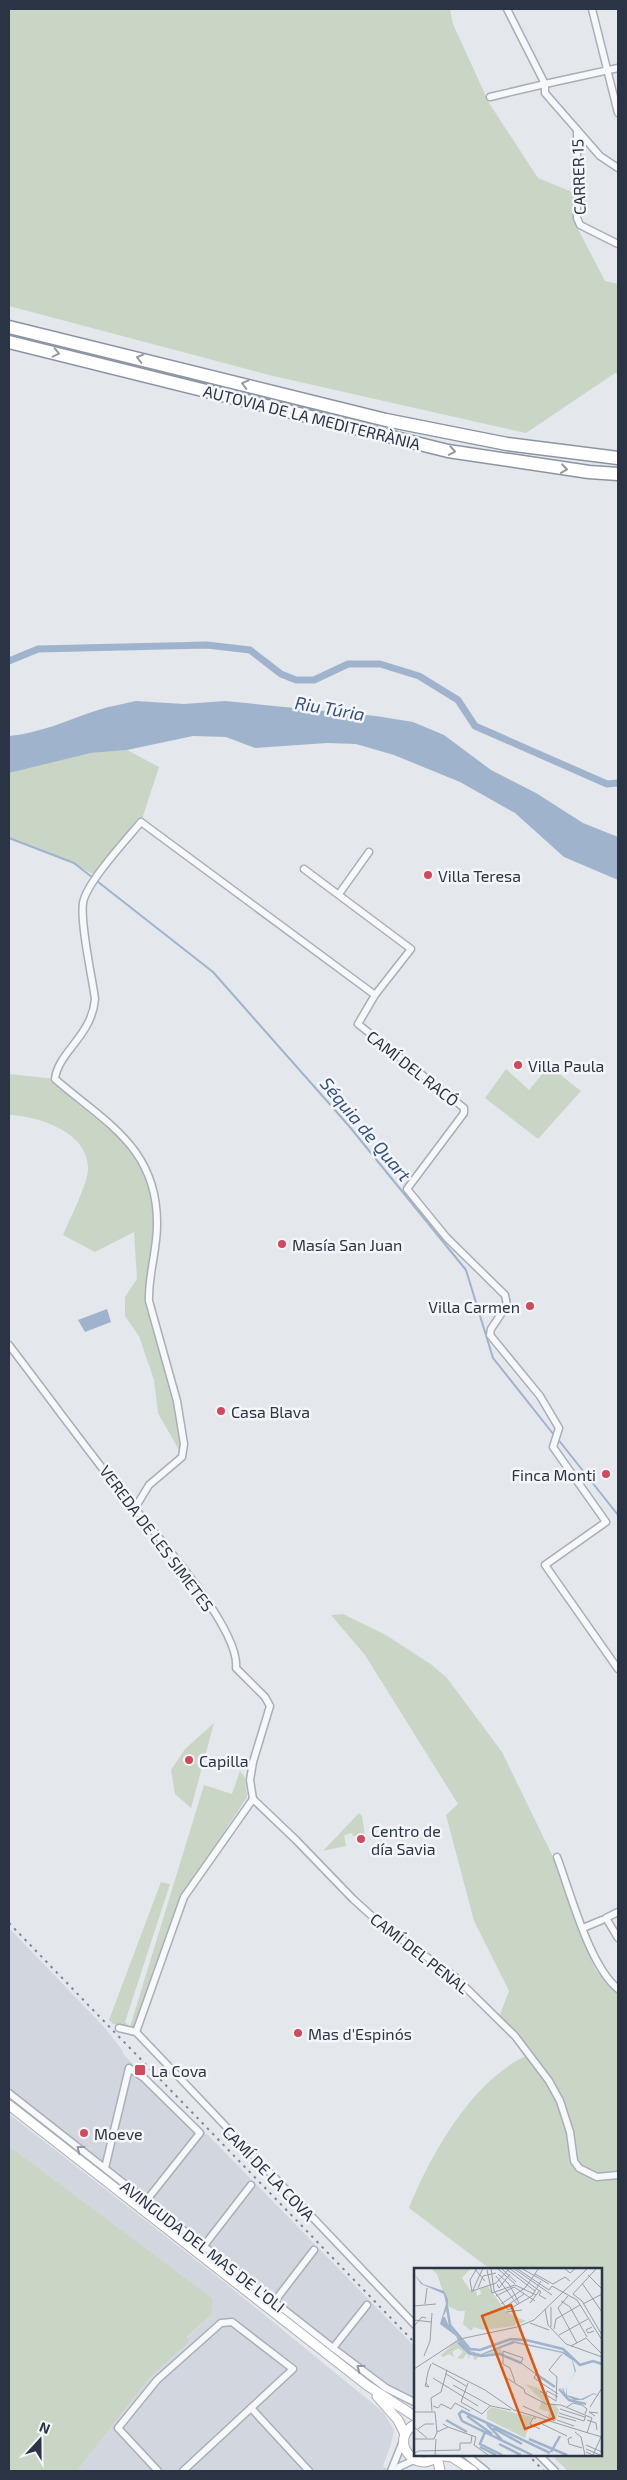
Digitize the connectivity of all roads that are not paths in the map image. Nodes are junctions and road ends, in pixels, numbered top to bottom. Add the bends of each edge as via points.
1 (507, 9) edge
2 (592, 9) edge
3 (618, 68) edge
4 (608, 70) junction
5 (544, 84) junction
6 (490, 97) dead end
7 (618, 113) edge
8 (576, 130) junction
9 (618, 168) edge
10 (618, 244) edge
11 (9, 327) edge
12 (9, 342) edge
13 (508, 444) junction
14 (618, 449) edge
15 (618, 458) edge
16 (618, 474) edge
17 (369, 852) dead end
18 (304, 869) dead end
19 (339, 894) junction
20 (374, 995) junction
21 (9, 1345) edge
22 (135, 1508) junction
23 (618, 1669) edge
24 (253, 1799) junction
25 (557, 1857) dead end
26 (618, 1912) edge
27 (604, 1919) junction
28 (583, 1928) junction
29 (618, 1938) edge
30 (618, 1989) edge
31 (119, 2028) dead end
32 (136, 2032) junction
33 (9, 2093) edge
34 (9, 2105) edge
35 (105, 2168) junction
36 (618, 2175) edge
37 (251, 2185) dead end
38 (146, 2201) junction
39 (203, 2247) junction
40 (314, 2250) dead end
41 (274, 2302) junction
42 (367, 2305) dead end
43 (414, 2324) edge
44 (333, 2348) junction
45 (368, 2386) junction
46 (400, 2395) junction
47 (414, 2397) edge
48 (414, 2402) edge
49 (251, 2408) junction
50 (414, 2416) edge
51 (414, 2426) edge
52 (404, 2437) junction
53 (438, 2455) edge
54 (456, 2455) edge
55 (466, 2455) edge
56 (539, 2455) edge
57 (417, 2461) junction
58 (470, 2469) edge
59 (158, 2471) edge
60 (183, 2471) edge
61 (308, 2471) edge
62 (391, 2471) edge
63 (396, 2471) edge
64 (427, 2471) edge
65 (440, 2471) edge
66 (486, 2471) edge
67 (555, 2471) edge

1 - 5 street
2 - 4 street
3 - 4 street
4 - 5 street
4 - 7 street
5 - 6 street
5 - 8 street via 544,93
8 - 9 street via 600,156
8 - 10 street, CARRER 15 via 577,218 580,225
13 -> 11 highway, AUTOVIA DE LA MEDITERRÀNIA via 386,420
12 -> 16 highway, AUTOVIA DE LA MEDITERRÀNIA via 448,451
13 - 14 highway via 517,440
13 - 15 highway, AUTOVIA DE LA MEDITERRÀNIA
17 - 19 street
18 - 19 street
19 - 20 street via 411,949
20 - 22 street via 141,822 89,889 82,915 96,999 86,1031 56,1069 55,1079 112,1124 144,1165 152,1185 157,1228 149,1301 183,1428 182,1457 149,1485
20 - 23 street, CAMÍ DEL RACÓ via 358,1024 464,1108 464,1113 407,1189 447,1238 505,1295 507,1305 490,1336 540,1396 559,1428 553,1446 606,1522 545,1565
21 - 22 street, VEREDA DE LES SIMETES
22 - 24 street, VEREDA DE LES SIMETES via 194,1581 229,1640 237,1660 236,1668 270,1706 251,1771
24 - 32 street via 184,1897
24 - 36 street, CAMÍ DEL PENAL via 353,1899 384,1927 455,1977 515,2036 560,2101 570,2132 574,2160 579,2168 597,2178
25 - 28 street
26 - 27 street
27 - 28 street
27 - 29 street
28 - 30 street via 600,1968
31 - 32 street
32 - 43 street, CAMÍ DE LA COVA
35 -> 33 street, AVINGUDA DEL MAS DE L'OLI
34 - 45 main road
35 - 38 street, AVINGUDA DEL MAS DE L'OLI
35 - 38 street via 129,2068 144,2078 200,2132
37 - 39 street
38 - 39 street, AVINGUDA DEL MAS DE L'OLI
39 - 41 street, AVINGUDA DEL MAS DE L'OLI
40 - 41 street
41 - 44 street, AVINGUDA DEL MAS DE L'OLI
42 - 44 street
46 -> 44 street, AVINGUDA DEL MAS DE L'OLI
45 - 50 main road
45 - 52 main road via 398,2420
46 - 47 street, AVINGUDA DEL MAS DE L'OLI
46 - 48 street, AVINGUDA DEL MAS DE L'OLI
49 - 59 street via 293,2369 232,2322 226,2321 157,2380 118,2428
49 - 60 street
49 - 61 street
51 - 52 main road
52 - 57 main road via 405,2452
52 - 62 street
53 - 57 main road via 426,2462
53 - 58 main road via 452,2457
53 - 65 main road
54 - 58 main road
55 - 66 street
56 - 67 street
57 - 63 street
57 - 64 main road

